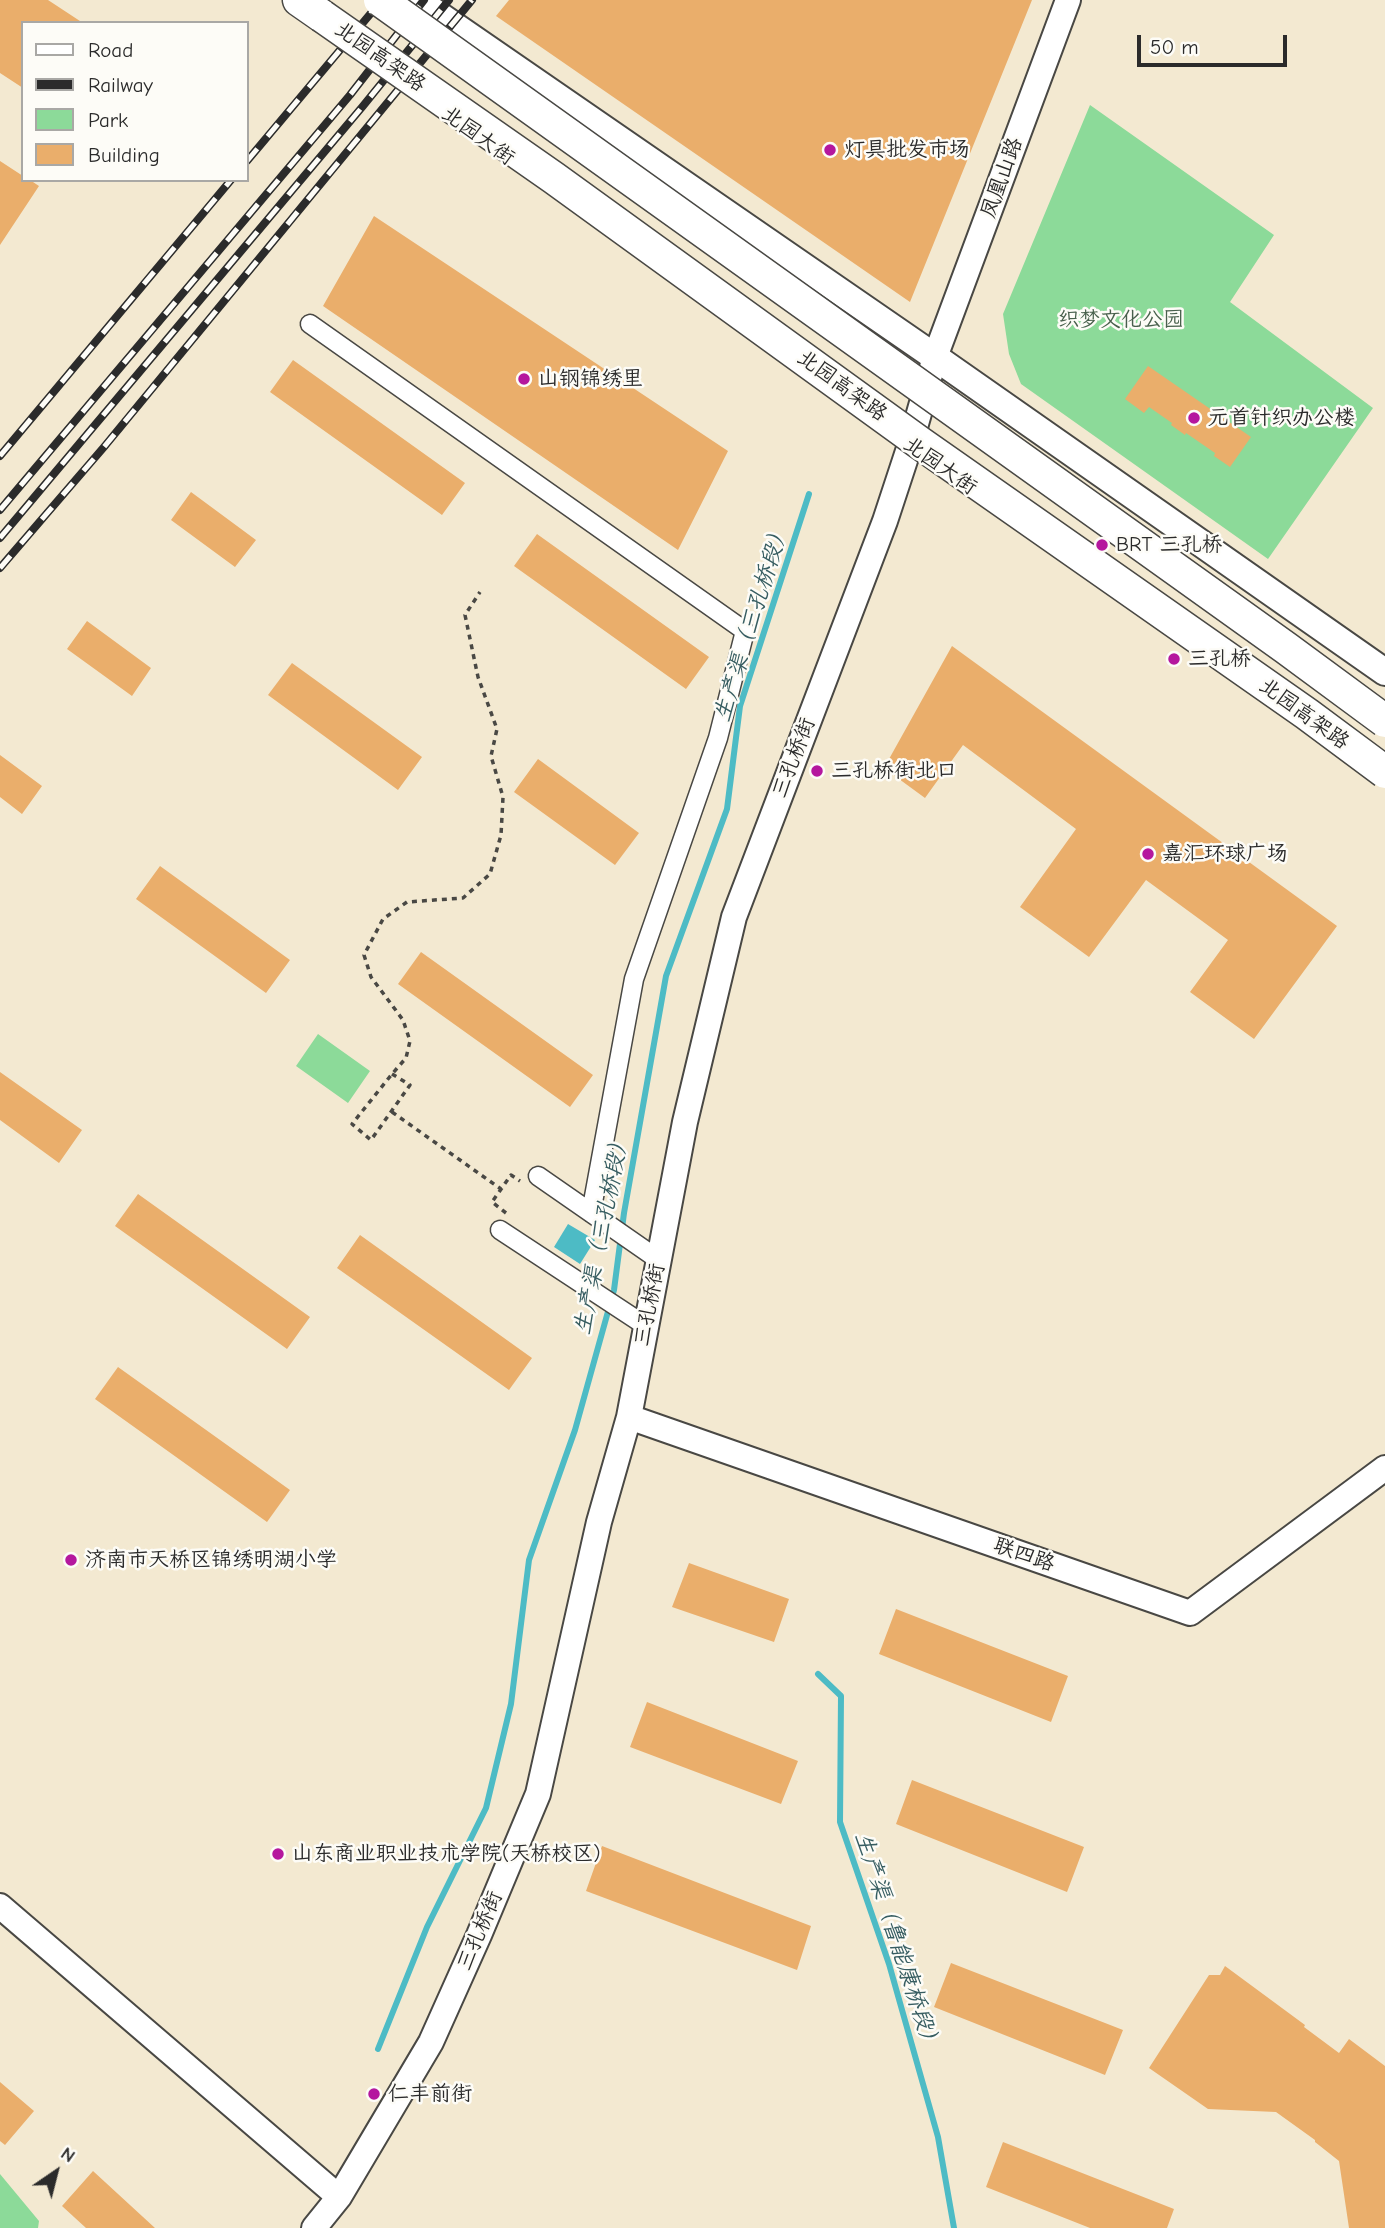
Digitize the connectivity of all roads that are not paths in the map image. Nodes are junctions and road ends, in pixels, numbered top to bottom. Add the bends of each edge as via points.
1 (292, 0) edge
2 (299, 0) edge
3 (380, 0) edge
4 (417, 0) edge
5 (1068, 0) edge
6 (310, 324) dead end
7 (935, 357) junction
8 (910, 445) junction
9 (1385, 672) edge
10 (1385, 721) edge
11 (1385, 773) edge
12 (1385, 780) edge
13 (538, 1176) dead end
14 (592, 1213) junction
15 (500, 1230) dead end
16 (659, 1260) junction
17 (646, 1325) junction
18 (629, 1418) junction
19 (1385, 1468) edge
20 (0, 1906) edge
21 (339, 2197) junction
22 (314, 2228) edge

1 - 8 main road, 北园大街
2 - 11 highway, 北园高架路, bridge
3 - 10 highway, 北园高架路, bridge
4 - 7 main road
5 - 7 main road, 凤凰山路
6 - 14 street via 745,631 718,738 634,979
7 - 8 main road, 三孔桥街
7 - 9 main road
8 - 12 main road, 北园大街
8 - 16 main road, 三孔桥街 via 734,917 685,1122
13 - 14 street
14 - 16 street
15 - 17 street
16 - 17 main road, 三孔桥街
17 - 18 main road, 三孔桥街
18 - 19 main road, 联四路 via 1190,1613
18 - 21 main road, 三孔桥街 via 599,1522 538,1794 431,2042
20 - 21 main road
21 - 22 main road, 三孔桥街

